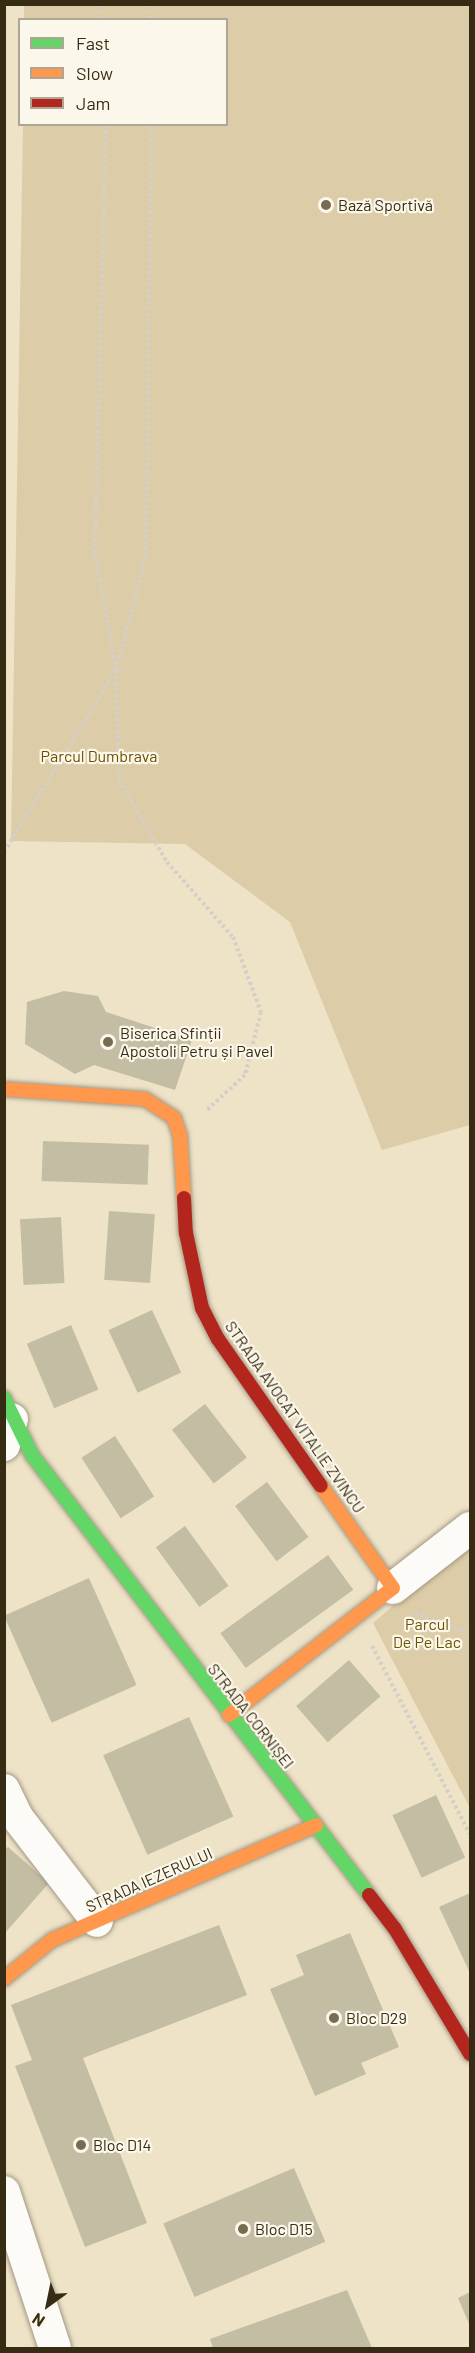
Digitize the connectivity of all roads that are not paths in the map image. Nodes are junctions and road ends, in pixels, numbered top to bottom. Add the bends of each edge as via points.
1 (4, 1089) edge
2 (7, 1421) edge
3 (471, 1528) edge
4 (393, 1588) junction
5 (229, 1715) junction
6 (4, 1790) edge
7 (316, 1825) junction
8 (97, 1921) junction
9 (4, 1979) edge
10 (471, 2055) edge
11 (4, 2192) edge
12 (55, 2349) edge

1 - 4 street, STRADA AVOCAT VITALIE ZVINCU via 145,1099 174,1118 180,1135 186,1233 202,1308 218,1339
2 - 5 street, STRADA CORNIȘEI
3 - 4 street
4 - 5 street
5 - 7 street, STRADA CORNIȘEI
6 - 8 street via 17,1817
7 - 8 street, STRADA IEZERULUI
7 - 10 street, STRADA CORNIȘEI via 395,1929
8 - 9 street, STRADA IEZERULUI via 52,1940
11 - 12 street

